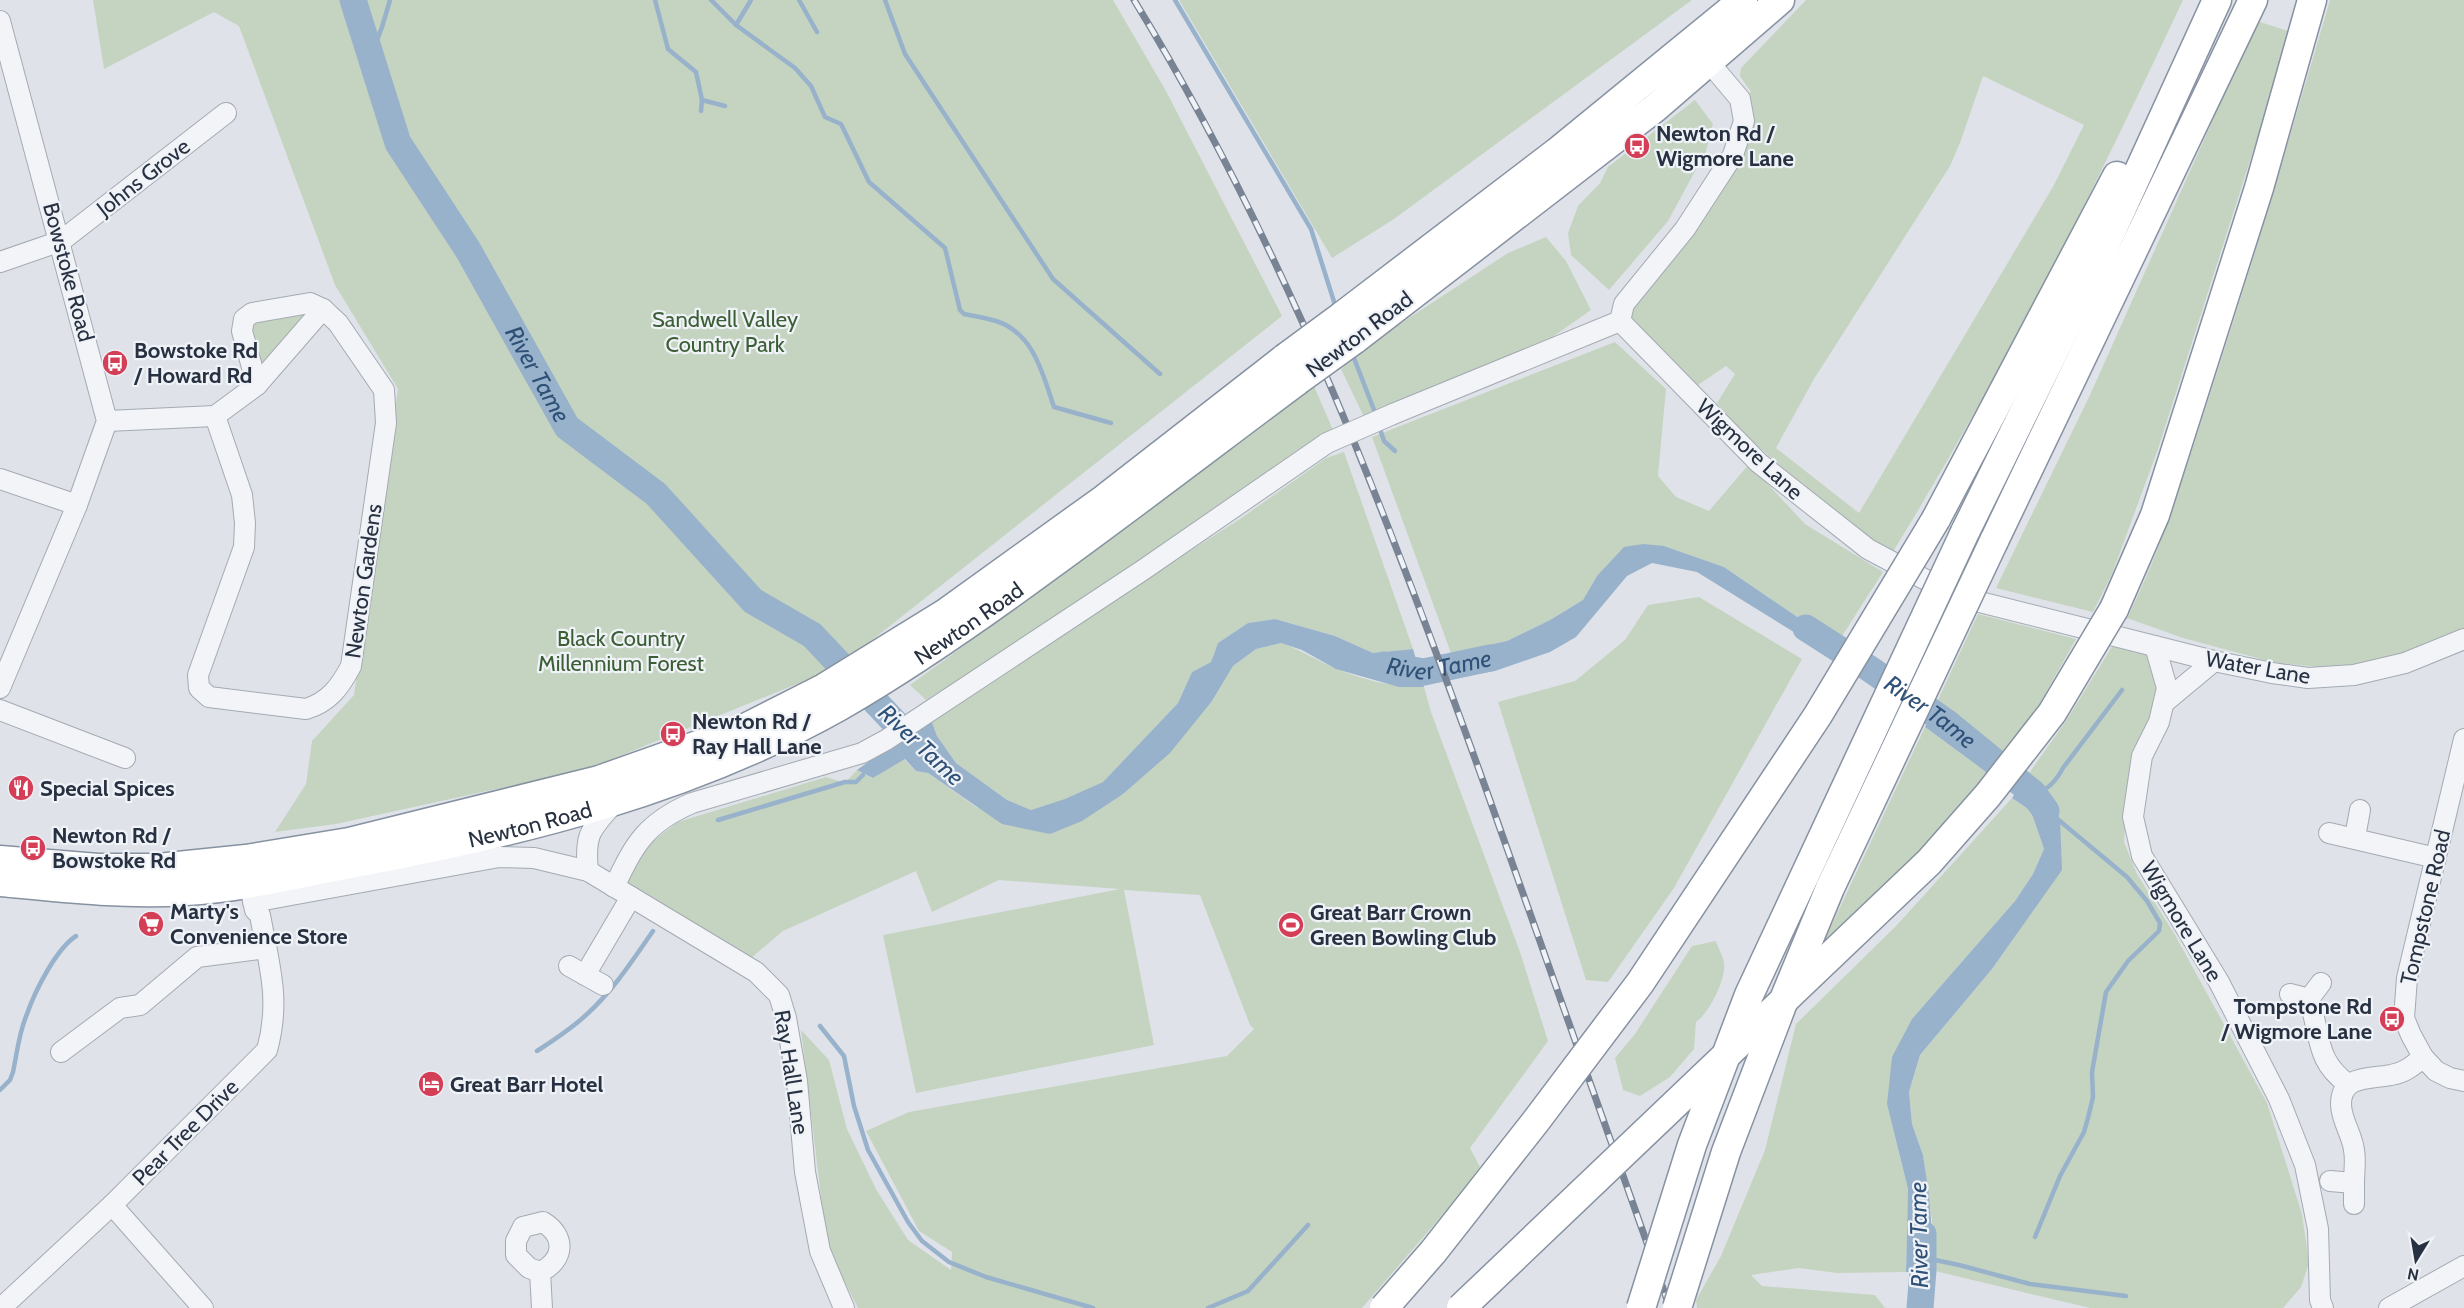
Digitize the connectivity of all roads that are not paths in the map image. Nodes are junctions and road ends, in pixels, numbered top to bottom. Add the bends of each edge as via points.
1 (1743, 0) edge
2 (1780, 0) edge
3 (2207, 0) edge
4 (2217, 0) edge
5 (2253, 0) edge
6 (2312, 0) edge
7 (0, 21) edge
8 (1701, 53) junction
9 (226, 113) dead end
10 (61, 241) junction
11 (0, 262) edge
12 (323, 309) junction
13 (1620, 321) junction
14 (257, 385) junction
15 (215, 416) junction
16 (107, 422) junction
17 (0, 478) edge
18 (77, 505) junction
19 (2155, 646) junction
20 (2462, 647) edge
21 (2214, 661) junction
22 (2, 678) edge
23 (831, 698) junction
24 (2166, 701) junction
25 (0, 710) edge
26 (2464, 740) edge
27 (125, 758) dead end
28 (644, 791) junction
29 (615, 802) junction
30 (2360, 810) dead end
31 (657, 822) junction
32 (2329, 833) dead end
33 (2355, 837) junction
34 (2436, 858) junction
35 (0, 860) edge
36 (588, 871) junction
37 (0, 882) edge
38 (255, 885) junction
39 (614, 887) junction
40 (632, 897) junction
41 (266, 948) junction
42 (2321, 983) dead end
43 (603, 985) dead end
44 (2290, 994) dead end
45 (2309, 999) junction
46 (61, 1052) dead end
47 (2423, 1057) junction
48 (2464, 1081) edge
49 (2348, 1084) junction
50 (2330, 1181) dead end
51 (2354, 1183) junction
52 (2354, 1204) dead end
53 (112, 1205) junction
54 (2464, 1266) edge
55 (540, 1272) dead end
56 (2417, 1302) edge
57 (1, 1308) edge
58 (203, 1308) edge
59 (542, 1308) edge
60 (844, 1308) edge
61 (1384, 1308) edge
62 (1461, 1308) edge
63 (1641, 1308) edge
64 (1677, 1308) edge
65 (2323, 1308) edge
66 (2389, 1308) edge

1 - 8 highway, Newton Road
2 - 8 highway, Newton Road
3 - 61 highway, bridge via 1936,519 1818,715 1640,983 1433,1252
4 - 63 highway, bridge via 2090,278 1965,532 1749,995 1692,1145
5 - 64 highway, bridge via 1830,888 1726,1152
6 - 62 highway, bridge via 2259,188 2155,515 2114,609 2052,713 1929,862
7 - 10 street, Bowstoke Road
8 - 13 street via 1740,99 1744,121 1733,155 1685,229 1624,304
8 - 23 highway, Newton Road, bridge via 1655,108 1291,369 1123,512 967,626 885,665
9 - 10 street, Johns Grove
10 - 11 street, Johns Grove
10 - 16 street, Bowstoke Road
12 - 14 street
12 - 14 street via 310,303 252,313 244,319 242,331
12 - 15 street, Newton Gardens via 338,323 384,390 387,407 351,666 343,682 321,704 306,709 209,697 199,688 198,675 244,547 242,495
13 - 19 street, Wigmore Lane via 1759,463 1868,549 1956,596
13 - 31 street, bridge via 1327,443 1143,570 862,753 692,802
14 - 15 street
15 - 16 street
16 - 18 street
17 - 18 street
18 - 22 street
19 - 21 street, Water Lane
19 - 24 street, Wigmore Lane via 2168,688
20 - 21 street, Water Lane via 2330,678 2272,673
21 - 24 street
23 - 28 highway, Newton Road via 732,758
23 - 38 highway, Newton Road via 598,780 349,842
24 - 65 street, Wigmore Lane via 2142,756 2133,817 2142,856 2219,982 2279,1099 2305,1165 2318,1229
25 - 27 street
26 - 34 street, Tompstone Road
28 - 29 highway, Newton Road
28 - 31 street
29 - 36 street via 591,829 585,847
29 - 38 highway, Newton Road via 432,849
30 - 33 street
31 - 39 street via 634,846
32 - 33 street
33 - 34 street
34 - 47 street, Tompstone Road via 2404,996 2404,1018
35 - 38 highway, Newton Road via 98,868 158,868
36 - 38 street, Newton Road via 534,858 499,857
36 - 39 street, Ray Hall Lane
37 - 38 highway, Newton Road via 136,892
38 - 41 street, Pear Tree Drive
39 - 40 street, Ray Hall Lane
40 - 43 street via 577,970
40 - 60 street, Ray Hall Lane via 756,972 779,995 797,1082 805,1172 820,1251
41 - 46 street via 197,957 140,1005 120,1008
41 - 53 street, Pear Tree Drive via 275,992 267,1050
42 - 45 street
44 - 45 street
45 - 49 street via 2327,1065
47 - 48 street, Tompstone Road via 2436,1071
47 - 49 street via 2403,1071
49 - 51 street via 2341,1104 2355,1151
50 - 51 street
51 - 52 street
53 - 57 street, Pear Tree Drive
53 - 58 street
54 - 56 street
55 - 59 street
56 - 66 street

